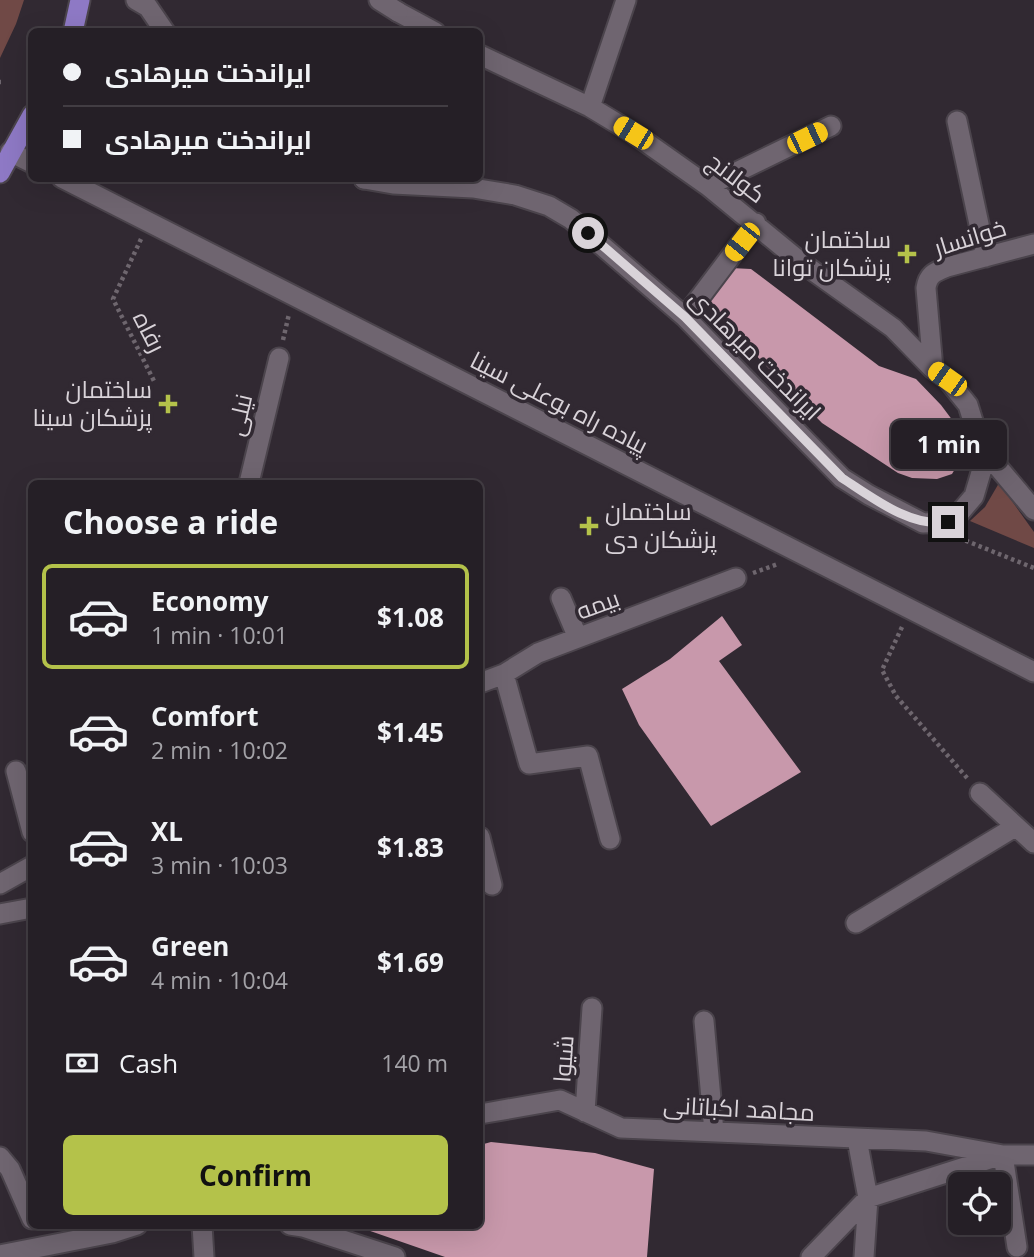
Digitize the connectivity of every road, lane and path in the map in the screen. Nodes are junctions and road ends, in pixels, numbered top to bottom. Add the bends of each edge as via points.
1 (80, 0) edge
2 (136, 0) edge
3 (379, 0) edge
4 (626, 0) edge
5 (74, 28) edge
6 (163, 28) edge
7 (428, 28) edge
8 (483, 56) edge
9 (590, 107) junction
10 (957, 121) dead end
11 (28, 122) edge
12 (831, 126) dead end
13 (10, 152) junction
14 (28, 161) edge
15 (0, 173) edge
16 (70, 182) edge
17 (383, 182) edge
18 (708, 186) junction
19 (149, 222) junction
20 (756, 223) junction
21 (1034, 244) edge
22 (986, 257) junction
23 (293, 296) junction
24 (685, 317) junction
25 (279, 358) joint
26 (933, 369) junction
27 (154, 381) dead end
28 (968, 405) joint
29 (981, 447) junction
30 (250, 480) edge
31 (1034, 510) edge
32 (956, 537) dead end
33 (805, 556) junction
34 (1034, 568) edge
35 (736, 579) joint
36 (561, 598) dead end
37 (911, 609) junction
38 (578, 638) junction
39 (1034, 672) edge
40 (504, 674) junction
41 (483, 681) edge
42 (16, 771) dead end
43 (981, 793) joint
44 (28, 817) edge
45 (1015, 827) junction
46 (610, 839) dead end
47 (1034, 843) edge
48 (483, 849) edge
49 (28, 868) edge
50 (0, 884) edge
51 (492, 885) dead end
52 (28, 909) edge
53 (0, 915) edge
54 (856, 923) dead end
55 (592, 1008) dead end
56 (704, 1021) dead end
57 (585, 1112) junction
58 (483, 1113) edge
59 (714, 1132) junction
60 (857, 1139) junction
61 (1003, 1155) junction
62 (1034, 1155) edge
63 (5, 1163) edge
64 (28, 1175) edge
65 (868, 1198) junction
66 (28, 1211) edge
67 (36, 1229) edge
68 (124, 1229) edge
69 (202, 1229) edge
70 (309, 1229) edge
71 (1017, 1247) dead end
72 (45, 1252) edge
73 (0, 1255) edge
74 (204, 1257) edge
75 (395, 1257) edge
76 (811, 1257) edge
77 (864, 1257) edge

1 - 5 main road
2 - 6 street via 148,7
3 - 7 street
4 - 9 street
8 - 9 street, کولانج
9 - 18 street, کولانج
10 - 22 street
11 - 13 main road
12 - 18 street
13 - 14 street
13 - 15 main road
16 - 19 street, پیاده راه بوعلی سینا
17 - 24 street, ایراندخت میرهادی via 473,188 549,205
18 - 20 street, کولانج
19 - 23 street, پیاده راه بوعلی سینا
19 - 27 path, رفاه via 113,299
20 - 24 street
20 - 26 street, کولانج via 802,263 893,328
21 - 22 street, خوانسار
22 - 26 street, خوانسار via 947,267 928,279
23 - 25 path
23 - 33 street, پیاده راه بوعلی سینا
24 - 29 street, ایراندخت میرهادی via 842,478 922,523 948,522 974,496 982,469
25 - 30 street, نیلی
26 - 28 street, کولانج
28 - 29 street, ایراندخت میرهادی
29 - 31 street
32 - 34 path
33 - 35 path
33 - 37 street, پیاده راه بوعلی سینا
35 - 38 street, بیمه
36 - 38 street
37 - 39 street, پیاده راه بوعلی سینا
37 - 43 path via 882,670 896,696
38 - 40 street, بیمه via 538,653
40 - 41 street, بیمه
40 - 46 street via 529,764 588,755
42 - 44 street
43 - 45 street
45 - 47 street
45 - 54 street
48 - 51 street
49 - 50 street
52 - 53 street
55 - 57 street, شیوا
56 - 59 street
57 - 58 street, مجاهد اکباتانی via 559,1100
57 - 59 street, مجاهد اکباتانی via 621,1128
59 - 60 street, مجاهد اکباتانی
60 - 61 street, مجاهد اکباتانی via 926,1141
60 - 65 street
61 - 62 street
61 - 65 street
61 - 71 street
63 - 64 street
63 - 66 street
65 - 76 street
65 - 77 street
67 - 72 street
68 - 72 street
69 - 74 street
70 - 75 street
72 - 73 street

